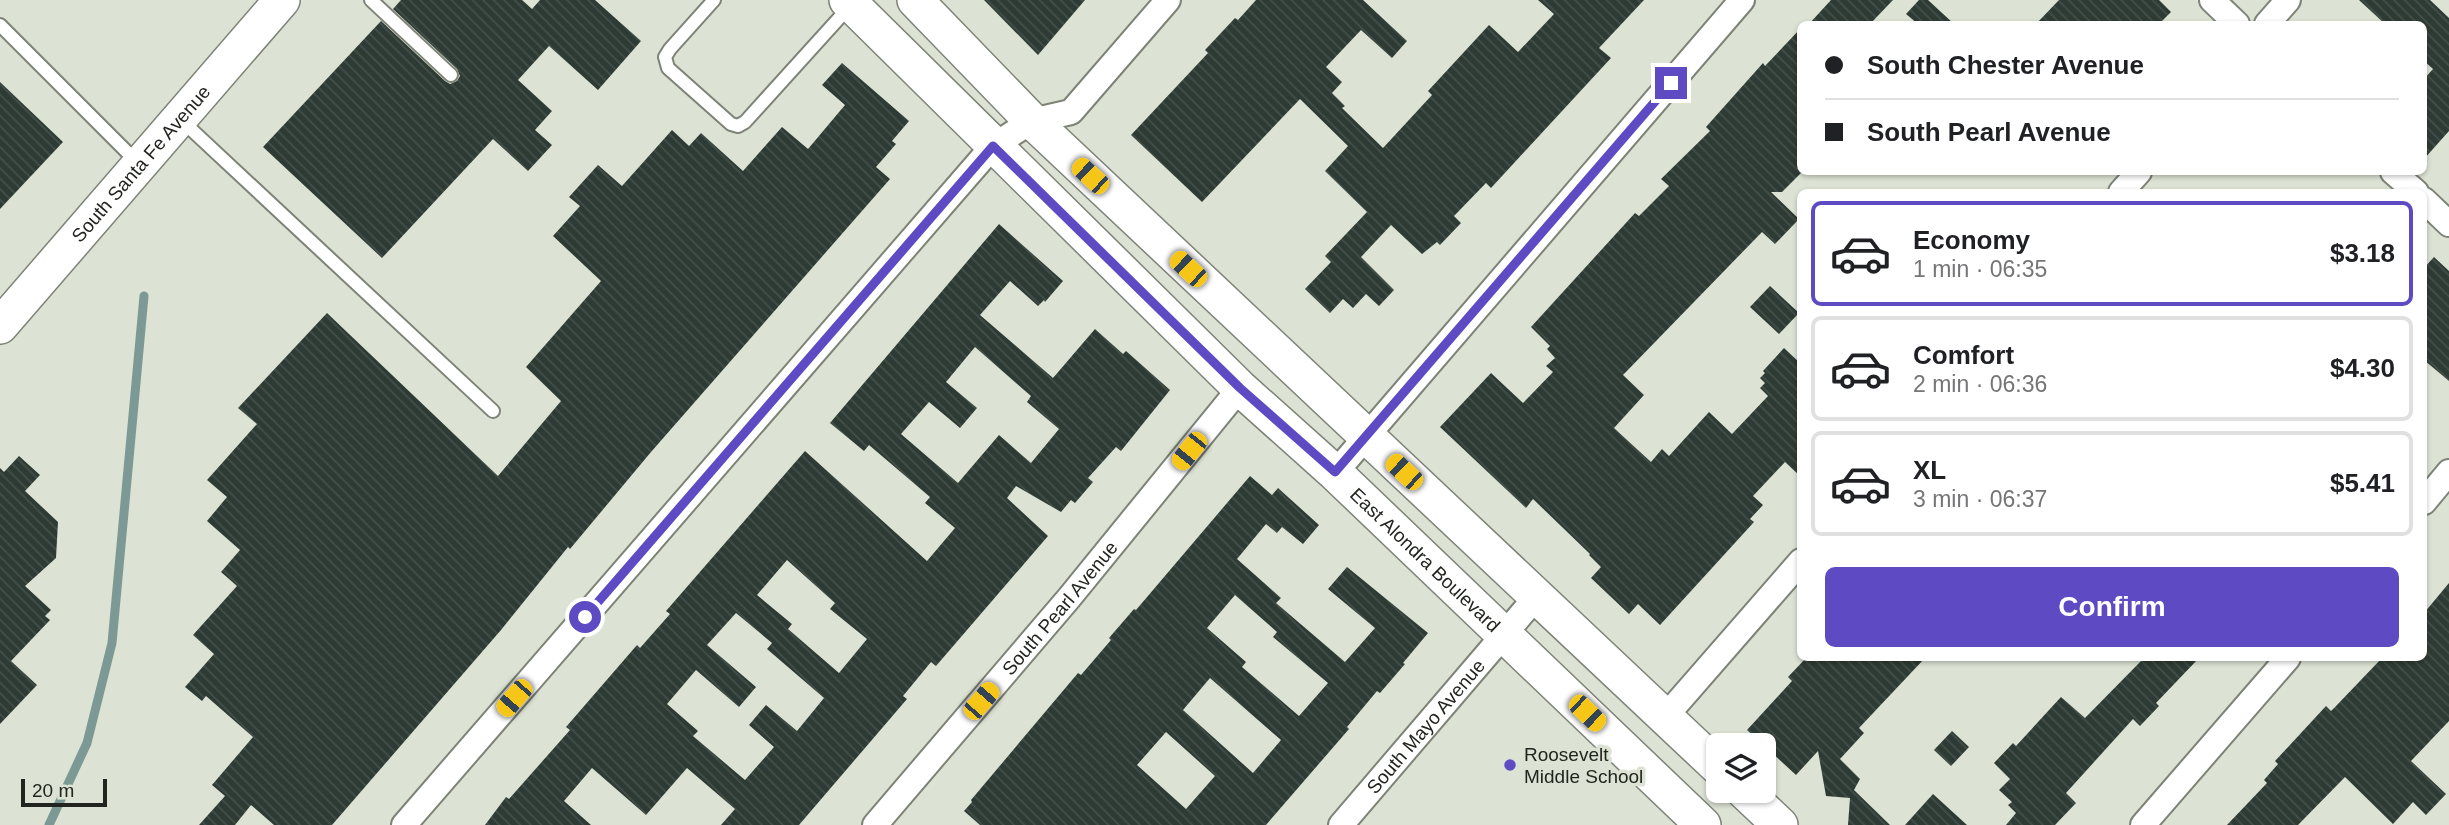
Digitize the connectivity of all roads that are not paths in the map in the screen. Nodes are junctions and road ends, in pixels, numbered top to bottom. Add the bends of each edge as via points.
1 (282, 0) edge
2 (371, 0) edge
3 (714, 0) edge
4 (915, 0) edge
5 (1168, 0) edge
6 (1742, 0) edge
7 (2212, 0) edge
8 (2288, 0) edge
9 (849, 2) edge
10 (2234, 21) edge
11 (2270, 21) edge
12 (0, 25) edge
13 (451, 75) dead end
14 (180, 118) junction
15 (1032, 121) junction
16 (993, 146) junction
17 (140, 164) junction
18 (2136, 175) edge
19 (2396, 175) edge
20 (2124, 189) edge
21 (2413, 189) edge
22 (2427, 203) edge
23 (2449, 224) edge
24 (0, 326) edge
25 (1240, 388) junction
26 (493, 411) dead end
27 (1366, 437) junction
28 (1335, 472) junction
29 (2449, 472) edge
30 (2427, 498) edge
31 (1797, 566) edge
32 (1537, 596) junction
33 (1504, 634) junction
34 (2285, 661) edge
35 (1665, 717) junction
36 (1706, 756) edge
37 (1757, 803) edge
38 (404, 825) edge
39 (875, 825) edge
40 (1341, 825) edge
41 (1703, 825) edge
42 (1780, 825) edge
43 (2143, 825) edge

1 - 14 main road, South Santa Fe Avenue
2 - 13 lane
3 - 9 lane via 665,57 668,68 738,126
4 - 15 main road
5 - 15 street via 1071,112
6 - 27 street
7 - 10 street
8 - 11 street
9 - 16 main road, East Alondra Boulevard
12 - 17 lane
14 - 17 main road, South Santa Fe Avenue
14 - 26 lane
15 - 16 street
15 - 27 main road
16 - 25 main road, East Alondra Boulevard
16 - 38 street
17 - 24 main road, South Santa Fe Avenue
18 - 20 street
19 - 21 street
22 - 23 street
25 - 28 main road, East Alondra Boulevard
25 - 39 street, South Pearl Avenue
27 - 28 street
27 - 32 main road
28 - 33 main road, East Alondra Boulevard
29 - 30 street
31 - 35 street
32 - 33 street, South Mayo Avenue
32 - 35 main road
33 - 40 street, South Mayo Avenue
33 - 41 main road, East Alondra Boulevard
34 - 43 street
35 - 36 main road
37 - 42 main road

